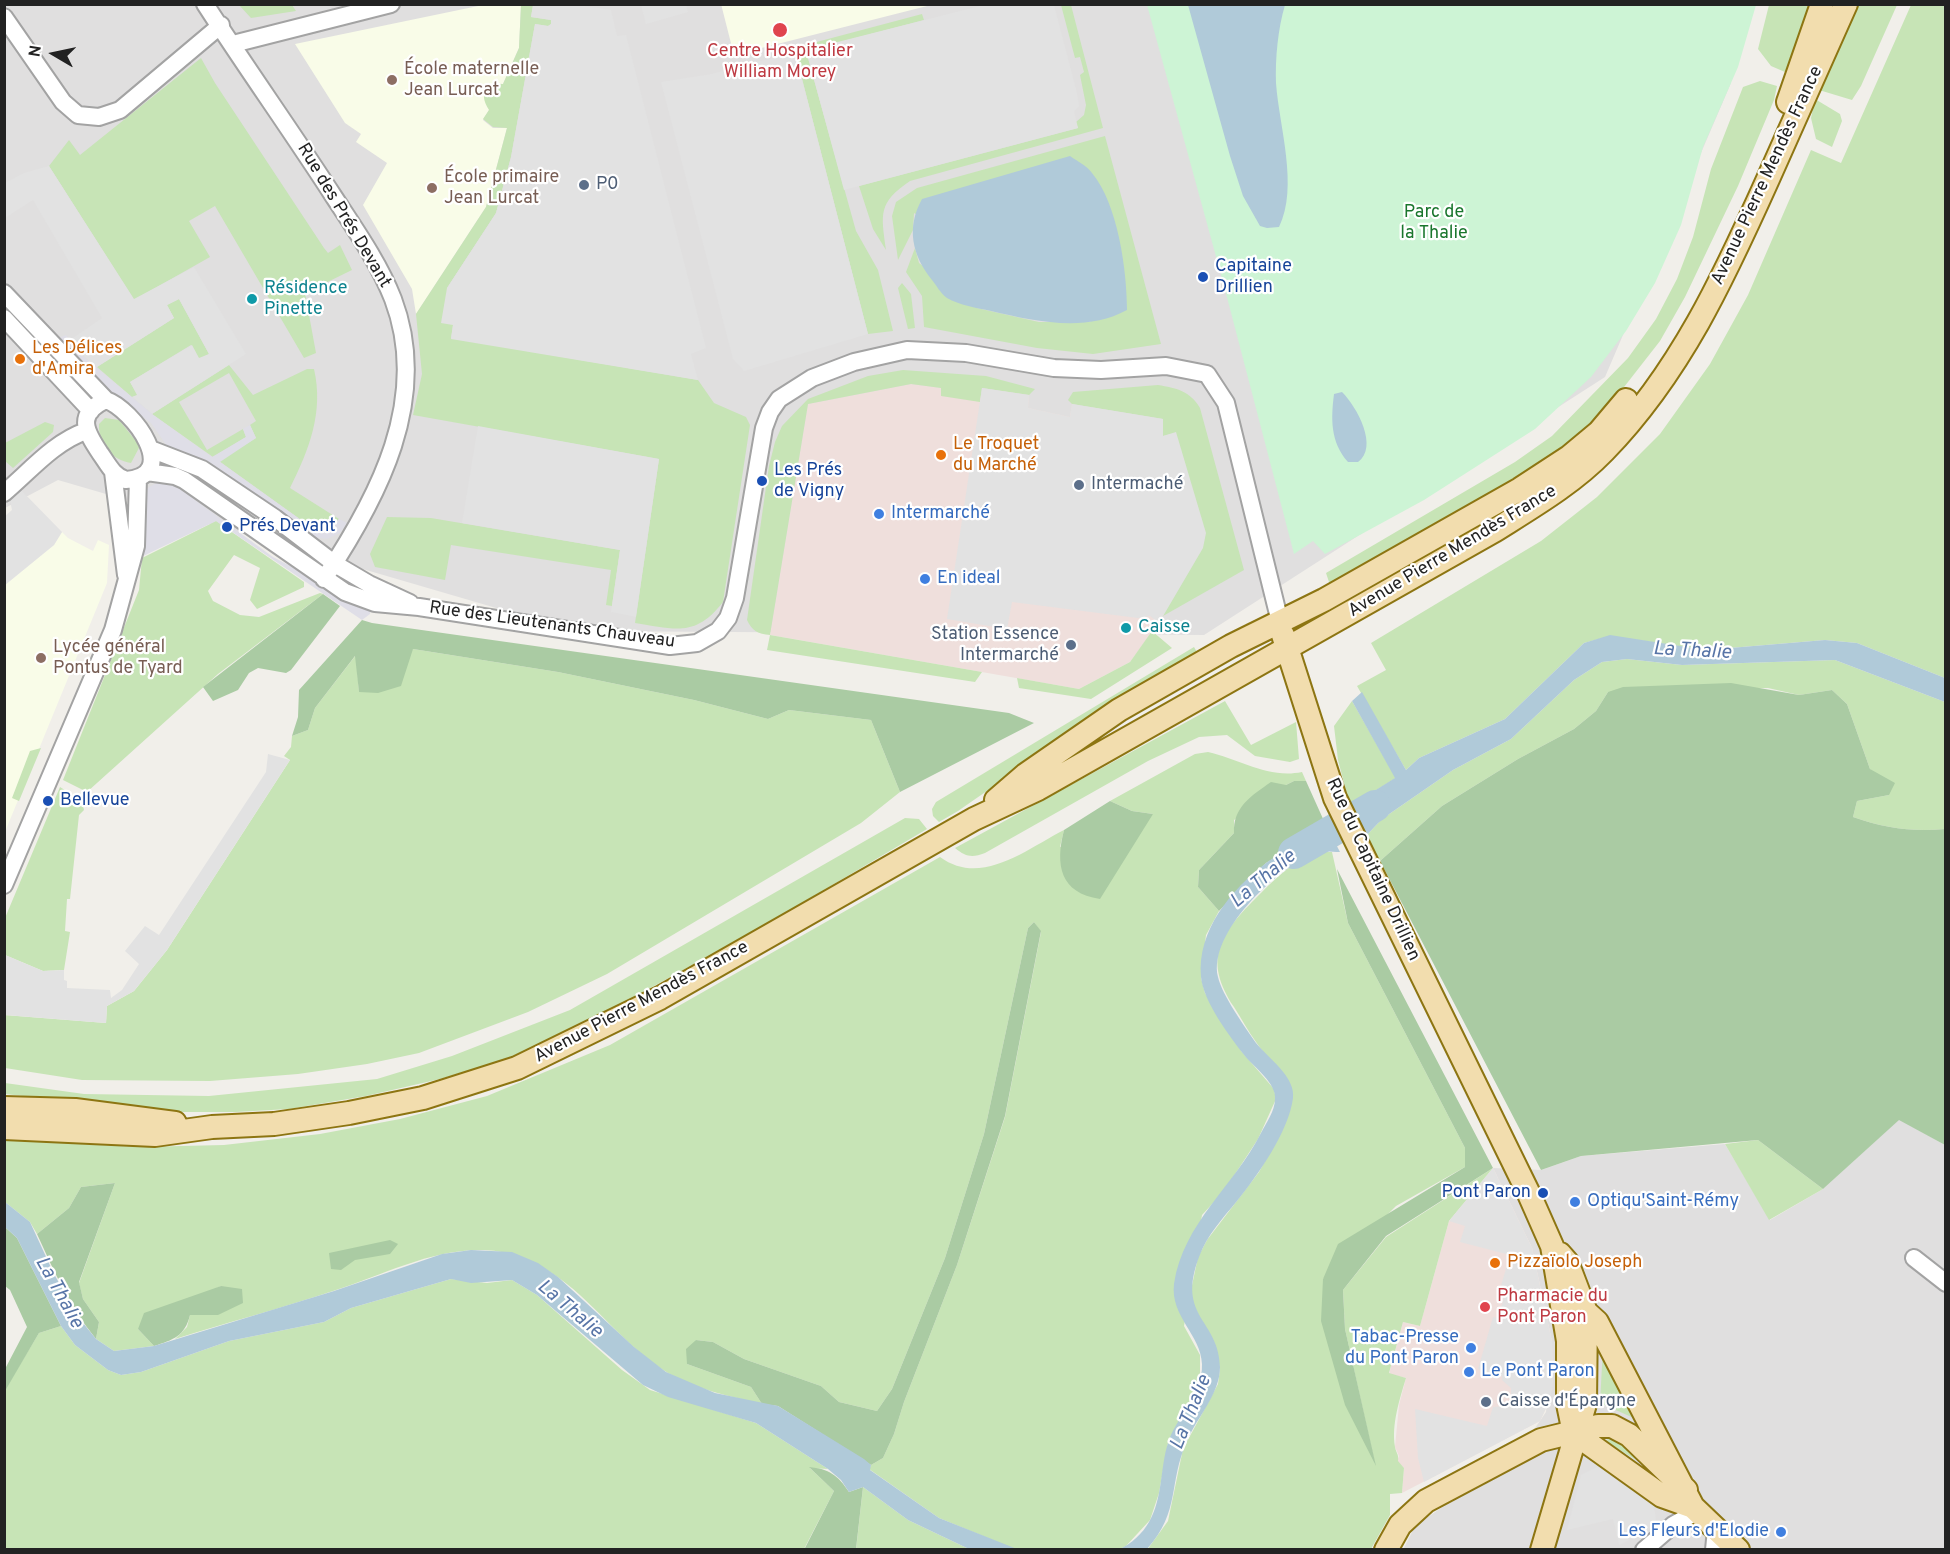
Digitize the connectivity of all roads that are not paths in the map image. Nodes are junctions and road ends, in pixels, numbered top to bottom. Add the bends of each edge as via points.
1 (205, 4) edge
2 (391, 4) edge
3 (1822, 4) edge
4 (1832, 4) edge
5 (1846, 4) edge
6 (4, 17) edge
7 (220, 25) junction
8 (233, 44) junction
9 (1786, 108) junction
10 (4, 293) edge
11 (4, 318) edge
12 (1207, 375) joint
13 (106, 400) junction
14 (91, 411) junction
15 (86, 431) junction
16 (153, 450) junction
17 (113, 472) junction
18 (142, 475) junction
19 (4, 493) edge
20 (335, 564) junction
21 (324, 579) junction
22 (127, 587) junction
23 (420, 607) junction
24 (1280, 622) junction
25 (1287, 647) junction
26 (974, 819) junction
27 (4, 885) edge
28 (4, 1108) edge
29 (212, 1127) junction
30 (4, 1128) edge
31 (1552, 1246) junction
32 (1914, 1258) dead end
33 (1946, 1283) edge
34 (1586, 1312) junction
35 (1574, 1433) junction
36 (1692, 1503) junction
37 (1715, 1539) edge
38 (1386, 1550) edge
39 (1542, 1550) edge
40 (1644, 1550) edge
41 (1738, 1550) edge

1 - 7 street, Rue des Prés Devant
2 - 8 street
3 - 9 main road
4 - 9 main road, Avenue Pierre Mendès France
5 - 25 main road, Avenue Pierre Mendès France via 1699,325 1666,375 1604,451 1561,489 1533,507
6 - 7 street via 63,102 78,115 99,117 120,110
7 - 8 street, Rue des Prés Devant
8 - 20 street, Rue des Prés Devant via 356,230 384,278 400,323 405,374 395,444 371,504
9 - 24 main road, Avenue Pierre Mendès France via 1674,341 1599,432 1520,489
10 - 13 street
11 - 14 street
12 - 23 street, Rue des Lieutenants Chauveau via 1166,366 1054,368 966,353 907,350 854,362 812,378 791,390 770,412 761,439 732,609 718,631 696,643 658,645
12 - 24 street, Rue du Capitaine Drillien via 1226,403
13 - 14 street
13 - 16 street via 118,404
14 - 15 street
15 - 17 street
15 - 19 street via 64,441
16 - 18 street via 153,462
16 - 20 street, Rue des Lieutenants Chauveau via 202,469
17 - 18 street, Rue des Lieutenants Chauveau via 126,480
17 - 22 street
18 - 21 street, Rue des Lieutenants Chauveau via 184,480
18 - 22 street via 136,546
20 - 21 street, Rue des Prés Devant
20 - 23 street, Rue des Lieutenants Chauveau
21 - 23 street, Rue des Lieutenants Chauveau via 362,600
22 - 27 street via 113,630
24 - 25 main road, Rue du Capitaine Drillien
24 - 26 main road, Avenue Pierre Mendès France via 1119,710 1025,775
25 - 26 main road, Avenue Pierre Mendès France via 1038,789
25 - 31 main road, Rue du Capitaine Drillien via 1335,798
26 - 29 main road, Avenue Pierre Mendès France via 660,998 517,1068 423,1098 349,1113 273,1124
28 - 29 main road, Avenue Pierre Mendès France via 75,1110
29 - 30 main road, Avenue Pierre Mendès France via 155,1135
31 - 34 main road via 1567,1262
31 - 35 main road via 1568,1341 1568,1404
32 - 33 street
34 - 35 main road via 1585,1404
34 - 36 main road via 1597,1322
35 - 36 main road via 1662,1496
35 - 36 main road via 1612,1426 1629,1435
35 - 38 main road via 1541,1440 1426,1501 1400,1525
35 - 39 main road
36 - 37 main road
36 - 40 street
37 - 41 main road

